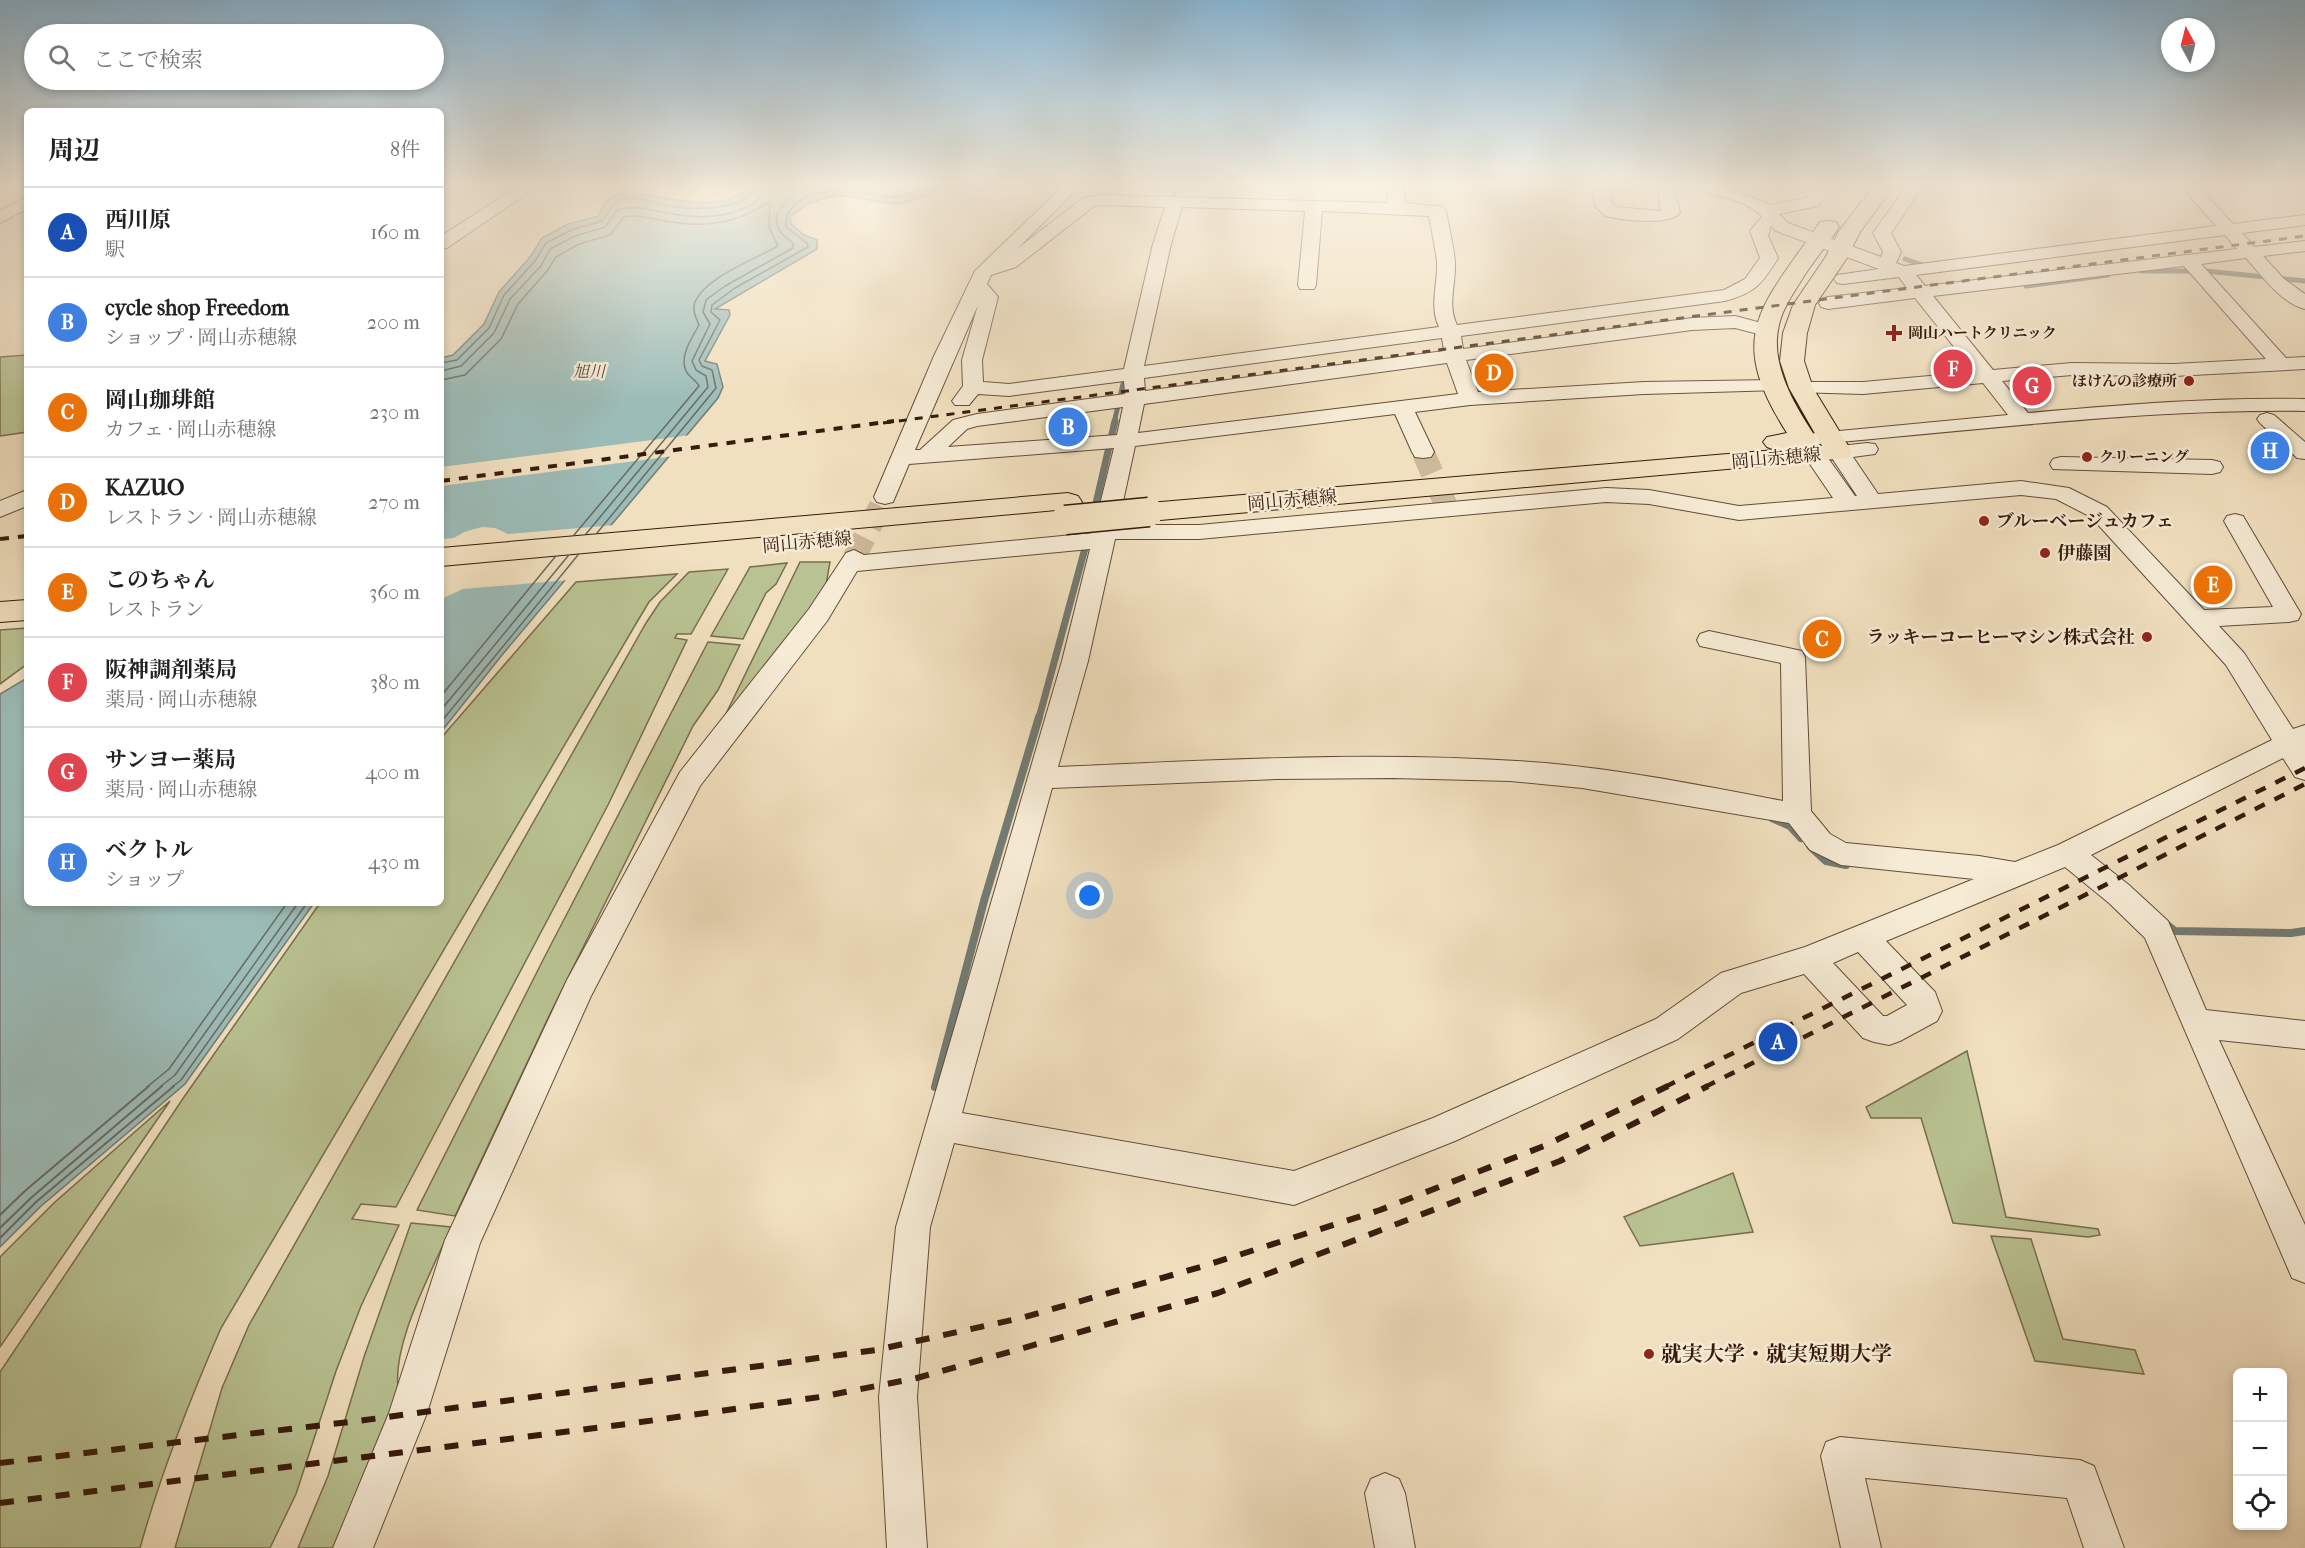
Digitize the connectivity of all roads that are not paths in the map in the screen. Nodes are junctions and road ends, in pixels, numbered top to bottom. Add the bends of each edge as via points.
1 (1000, 258) edge
2 (1016, 258) edge
3 (1159, 258) edge
4 (1309, 258) edge
5 (1445, 258) edge
6 (1769, 258) edge
7 (1807, 258) edge
8 (1834, 258) edge
9 (1868, 258) edge
10 (1889, 258) edge
11 (2010, 258) edge
12 (2233, 258) edge
13 (2256, 258) edge
14 (1886, 265) junction
15 (2193, 267) junction
16 (1904, 272) junction
17 (2274, 277) junction
18 (2305, 277) edge
19 (980, 278) junction
20 (1843, 279) dead end
21 (1307, 285) dead end
22 (1922, 293) junction
23 (1828, 303) dead end
24 (2305, 303) edge
25 (1766, 330) junction
26 (1451, 333) junction
27 (1454, 354) junction
28 (2305, 363) edge
29 (2281, 364) junction
30 (1128, 375) junction
31 (1990, 378) junction
32 (1774, 386) junction
33 (973, 387) junction
34 (1801, 388) junction
35 (1123, 399) junction
36 (1470, 399) junction
37 (2305, 405) edge
38 (1402, 407) junction
39 (2021, 418) junction
40 (2267, 419) junction
41 (2305, 420) edge
42 (960, 424) junction
43 (1114, 442) junction
44 (1822, 445) junction
45 (1422, 452) tunnel mouth
46 (2305, 453) edge
47 (927, 455) junction
48 (901, 459) junction
49 (2212, 467) dead end
50 (2061, 493) junction
51 (885, 497) tunnel mouth
52 (24, 498) edge
53 (1860, 503) junction
54 (0, 510) edge
55 (2235, 521) dead end
56 (1086, 530) junction
57 (783, 535) junction
58 (444, 556) edge
59 (444, 574) edge
60 (24, 592) edge
61 (0, 595) edge
62 (24, 610) edge
63 (0, 612) edge
64 (2200, 619) junction
65 (1709, 640) dead end
66 (2297, 740) edge
67 (2305, 770) edge
68 (1041, 778) junction
69 (1797, 814) junction
70 (2068, 853) junction
71 (2019, 875) junction
72 (1864, 938) junction
73 (1810, 959) junction
74 (2196, 1023) junction
75 (2305, 1035) edge
76 (943, 1125) junction
77 (2305, 1263) edge
78 (1385, 1493) dead end
79 (353, 1548) edge
80 (907, 1548) edge
81 (1395, 1548) edge
82 (1861, 1548) edge
83 (2104, 1548) edge

1 - 19 street
2 - 19 street
3 - 30 street via 1134,365
4 - 21 street
5 - 26 street via 1444,318
6 - 26 street via 1752,285 1740,292
7 - 25 main road, 岡山赤穂線 via 1789,282
8 - 34 main road, 岡山赤穂線 via 1804,305 1795,333 1792,361
9 - 14 street
10 - 14 street
11 - 16 street
12 - 15 street
13 - 17 street
14 - 16 street
15 - 17 street
15 - 22 street
15 - 29 street
16 - 20 street
16 - 22 street
17 - 18 street
17 - 24 street
19 - 33 street via 989,297 972,360
19 - 48 street
22 - 23 street
22 - 31 street
25 - 27 street via 1735,322 1692,324
25 - 32 main road, 岡山赤穂線
26 - 27 street
26 - 30 street
27 - 35 street
27 - 36 street
28 - 29 street
29 - 31 street via 2174,370 2072,369
30 - 33 street via 1009,390
30 - 35 street
31 - 34 street via 1863,388
31 - 39 street
32 - 36 street via 1644,388
32 - 44 main road, 岡山赤穂線 via 1790,418
33 - 42 street via 963,398
34 - 44 main road, 岡山赤穂線
35 - 42 street
35 - 43 street
36 - 38 street
37 - 39 street via 2182,406
38 - 43 street
38 - 45 street
39 - 44 street
40 - 41 street
40 - 44 street
40 - 46 street
42 - 47 street
43 - 47 street
43 - 56 street
44 - 53 street
44 - 56 main road, 岡山赤穂線, bridge via 1149,503
47 - 48 street
48 - 51 street
49 - 50 street via 2056,459 2068,471
50 - 53 street via 2021,488
50 - 64 street via 2099,512
52 - 54 street
53 - 56 street via 1739,513 1624,494 1199,532
55 - 64 street via 2289,614
56 - 57 main road, 岡山赤穂線
56 - 68 street via 1075,661
56 - 79 street via 853,561 818,615 690,779 578,990 462,1240 408,1413
57 - 58 main road, 岡山赤穂線
57 - 59 main road, 岡山赤穂線
60 - 61 main road
62 - 63 main road
64 - 66 street
65 - 69 street via 1793,657
66 - 67 street
66 - 70 street
68 - 69 street via 1248,769 1510,771 1598,779
68 - 76 street
69 - 71 street via 1820,842 1841,854
70 - 71 street
70 - 74 street via 2157,930
71 - 72 street
72 - 73 street
72 - 73 street via 1924,1002 1926,1011 1889,1032 1874,1028
73 - 76 street via 1732,982 1667,1029 1443,1130 1294,1188
74 - 75 street
74 - 77 street
76 - 80 street via 913,1227 903,1324 898,1397
78 - 81 street
82 - 83 street via 1840,1456 2080,1480

